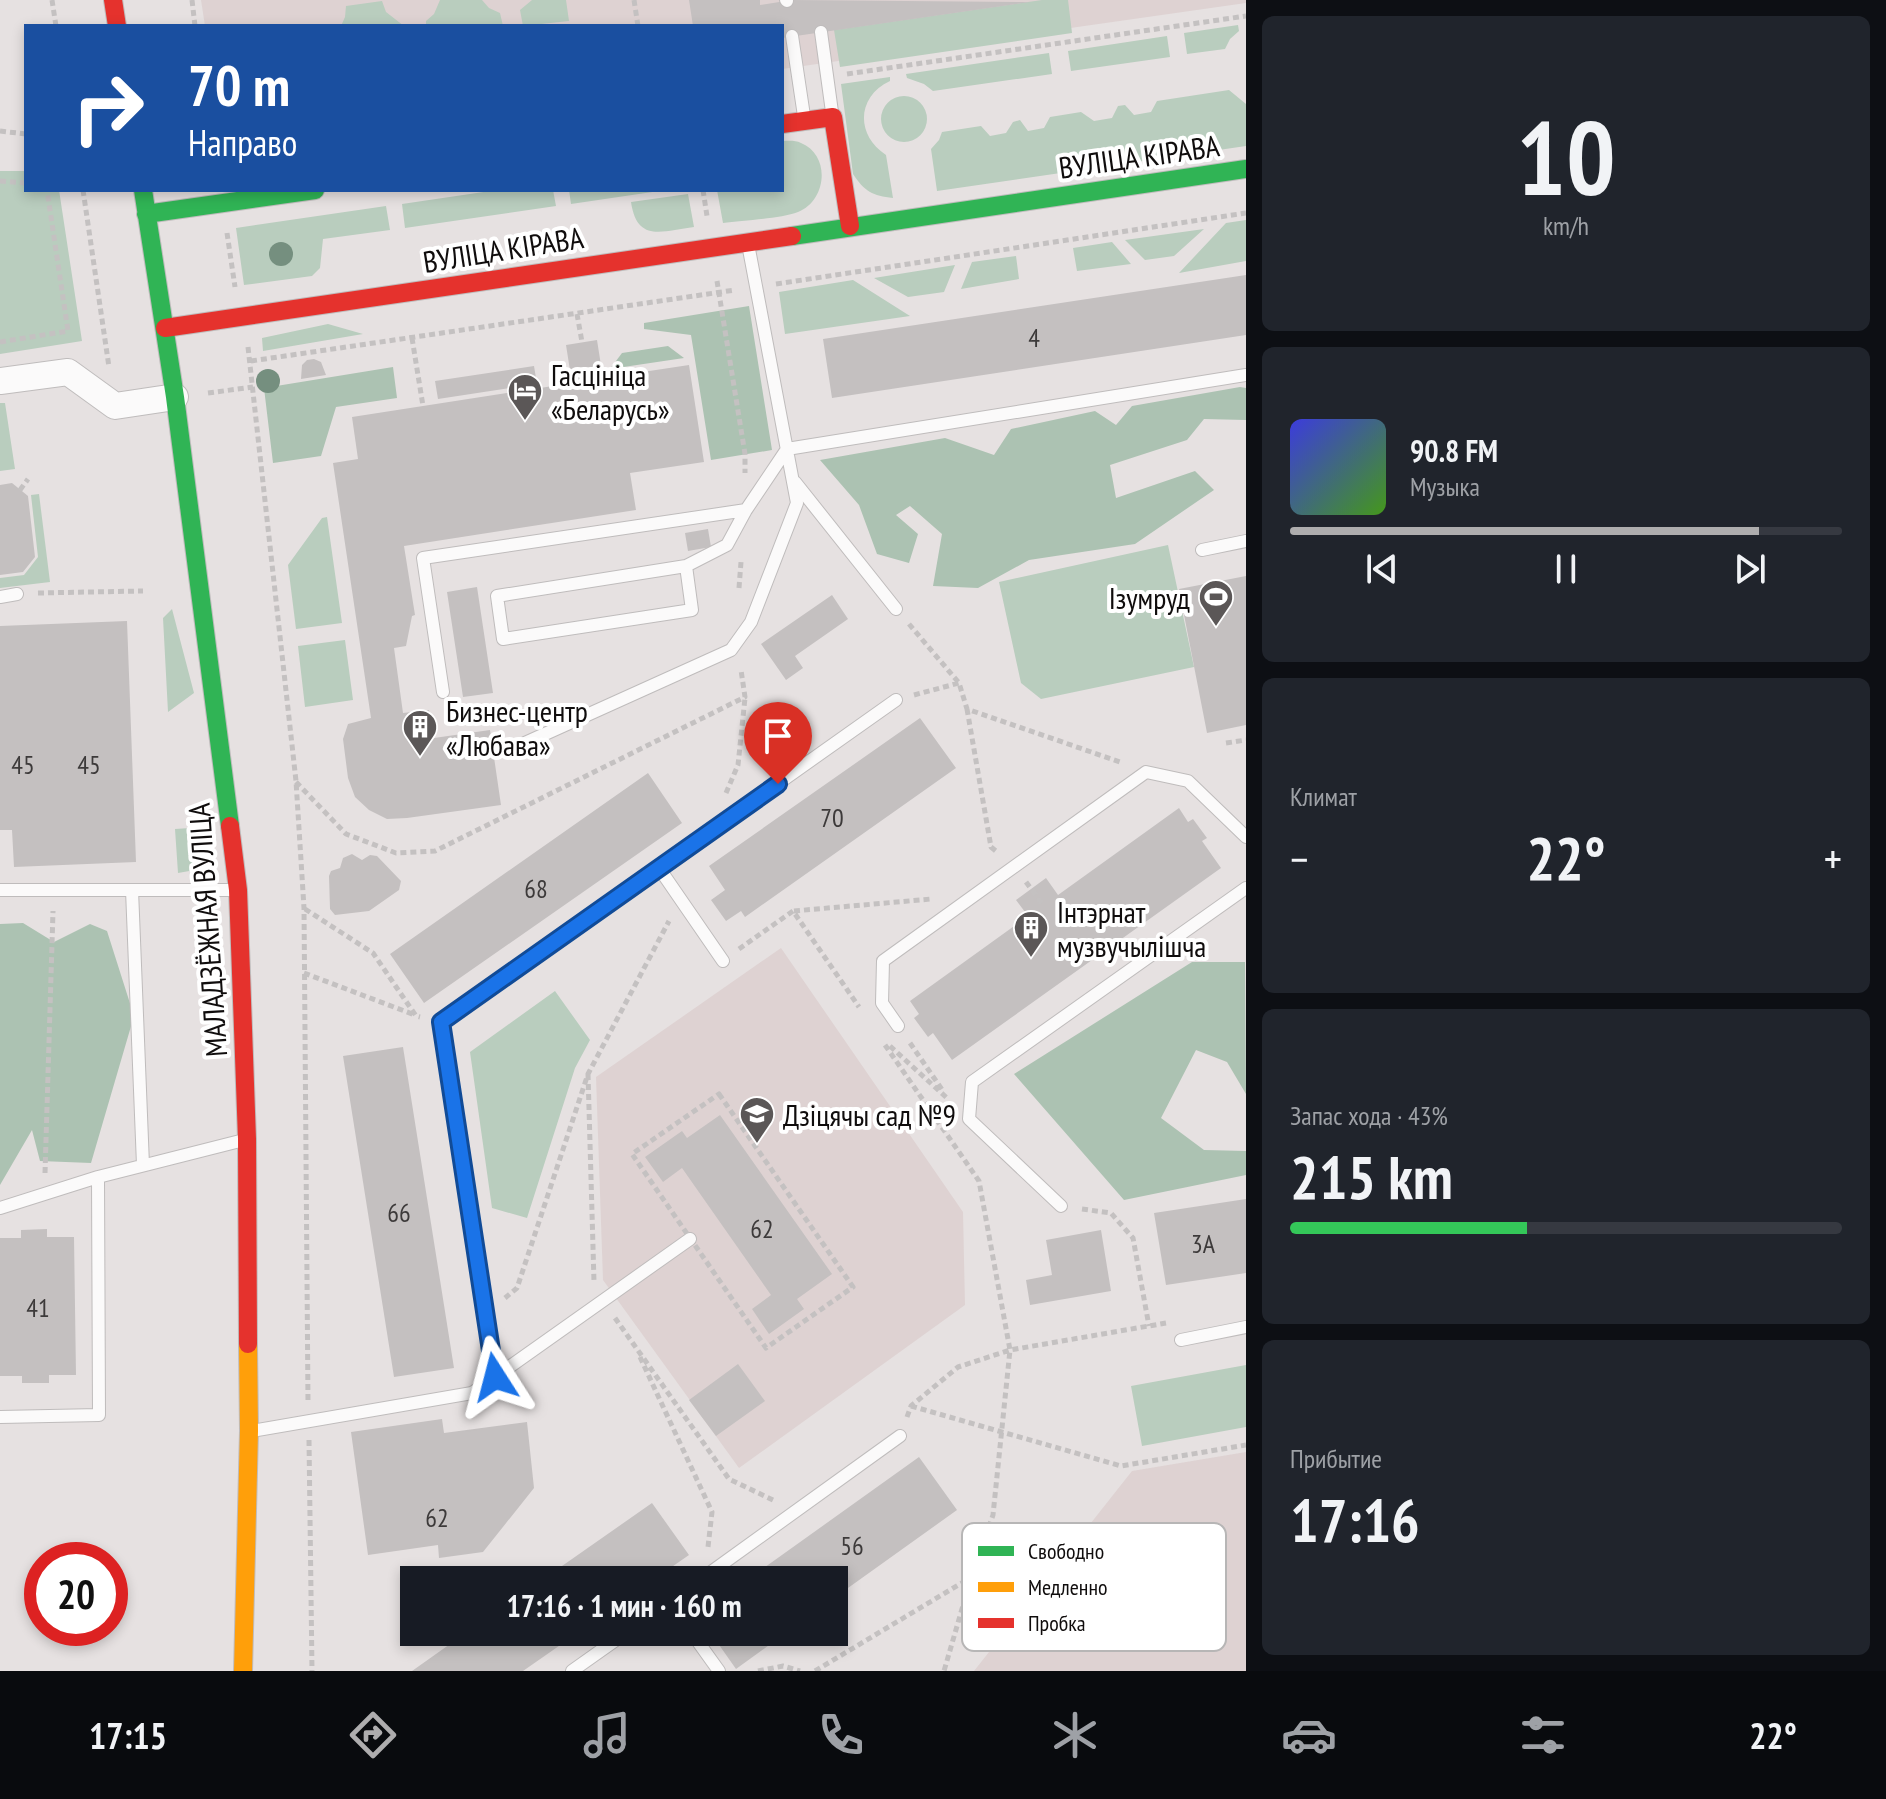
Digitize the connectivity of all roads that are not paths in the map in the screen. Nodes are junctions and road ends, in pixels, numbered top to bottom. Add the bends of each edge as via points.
1 (113, 0) edge
2 (117, 24) edge
3 (821, 32) dead end
4 (792, 36) dead end
5 (833, 117) junction
6 (805, 121) junction
7 (784, 124) edge
8 (1246, 169) edge
9 (143, 192) edge
10 (301, 192) edge
11 (146, 214) junction
12 (850, 226) junction
13 (748, 241) junction
14 (165, 328) junction
15 (1246, 375) edge
16 (0, 381) edge
17 (175, 397) junction
18 (787, 449) junction
19 (793, 479) junction
20 (746, 510) junction
21 (1246, 541) edge
22 (1202, 550) dead end
23 (686, 566) junction
24 (17, 594) road end
25 (0, 597) edge
26 (896, 609) road end
27 (443, 692) dead end
28 (896, 700) road end
29 (525, 743) dead end
30 (1246, 837) edge
31 (659, 868) junction
32 (1246, 888) edge
33 (0, 890) edge
34 (132, 890) junction
35 (238, 890) junction
36 (723, 961) road end
37 (898, 1026) road end
38 (247, 1139) junction
39 (143, 1165) junction
40 (98, 1177) junction
41 (1061, 1206) road end
42 (0, 1208) edge
43 (690, 1239) road end
44 (1246, 1327) edge
45 (1181, 1340) dead end
46 (495, 1377) junction
47 (0, 1417) edge
48 (249, 1431) junction
49 (900, 1436) road end
50 (719, 1566) edge
51 (607, 1646) edge
52 (701, 1646) edge
53 (239, 1670) edge
54 (572, 1671) edge
55 (719, 1671) edge

1 - 2 main road
3 - 5 lane
4 - 6 lane
5 - 6 main road
5 - 12 main road
6 - 7 main road
8 - 12 main road, ВУЛІЦА КІРАВА
9 - 11 main road, МАЛАДЗЁЖНАЯ ВУЛІЦА
10 - 11 main road
11 - 14 main road, МАЛАДЗЁЖНАЯ ВУЛІЦА
12 - 13 main road, ВУЛІЦА КІРАВА
13 - 14 main road, ВУЛІЦА КІРАВА
13 - 18 lane
14 - 17 main road, МАЛАДЗЁЖНАЯ ВУЛІЦА
15 - 18 lane
16 - 17 street via 68,372 115,406
17 - 35 main road, МАЛАДЗЁЖНАЯ ВУЛІЦА
18 - 19 lane
18 - 20 lane
19 - 26 lane
19 - 29 lane via 797,503 751,622 731,650
20 - 23 lane via 727,545
20 - 27 lane via 423,558
21 - 22 lane
23 - 23 lane via 497,596 503,639 692,610
24 - 25 lane
28 - 31 lane
30 - 37 lane via 1188,781 1146,772 883,961 882,1003
31 - 36 lane
31 - 46 lane via 441,1022
32 - 41 lane via 972,1082 969,1119
33 - 34 lane
34 - 35 lane
34 - 39 lane
35 - 38 main road, МАЛАДЗЁЖНАЯ ВУЛІЦА
38 - 39 lane
38 - 48 main road, МАЛАДЗЁЖНАЯ ВУЛІЦА
39 - 40 lane
40 - 42 lane
40 - 47 lane via 99,1415
43 - 46 lane
44 - 45 lane
46 - 48 lane via 472,1393
48 - 53 main road, МАЛАДЗЁЖНАЯ ВУЛІЦА
49 - 50 lane
51 - 54 lane
52 - 55 lane

